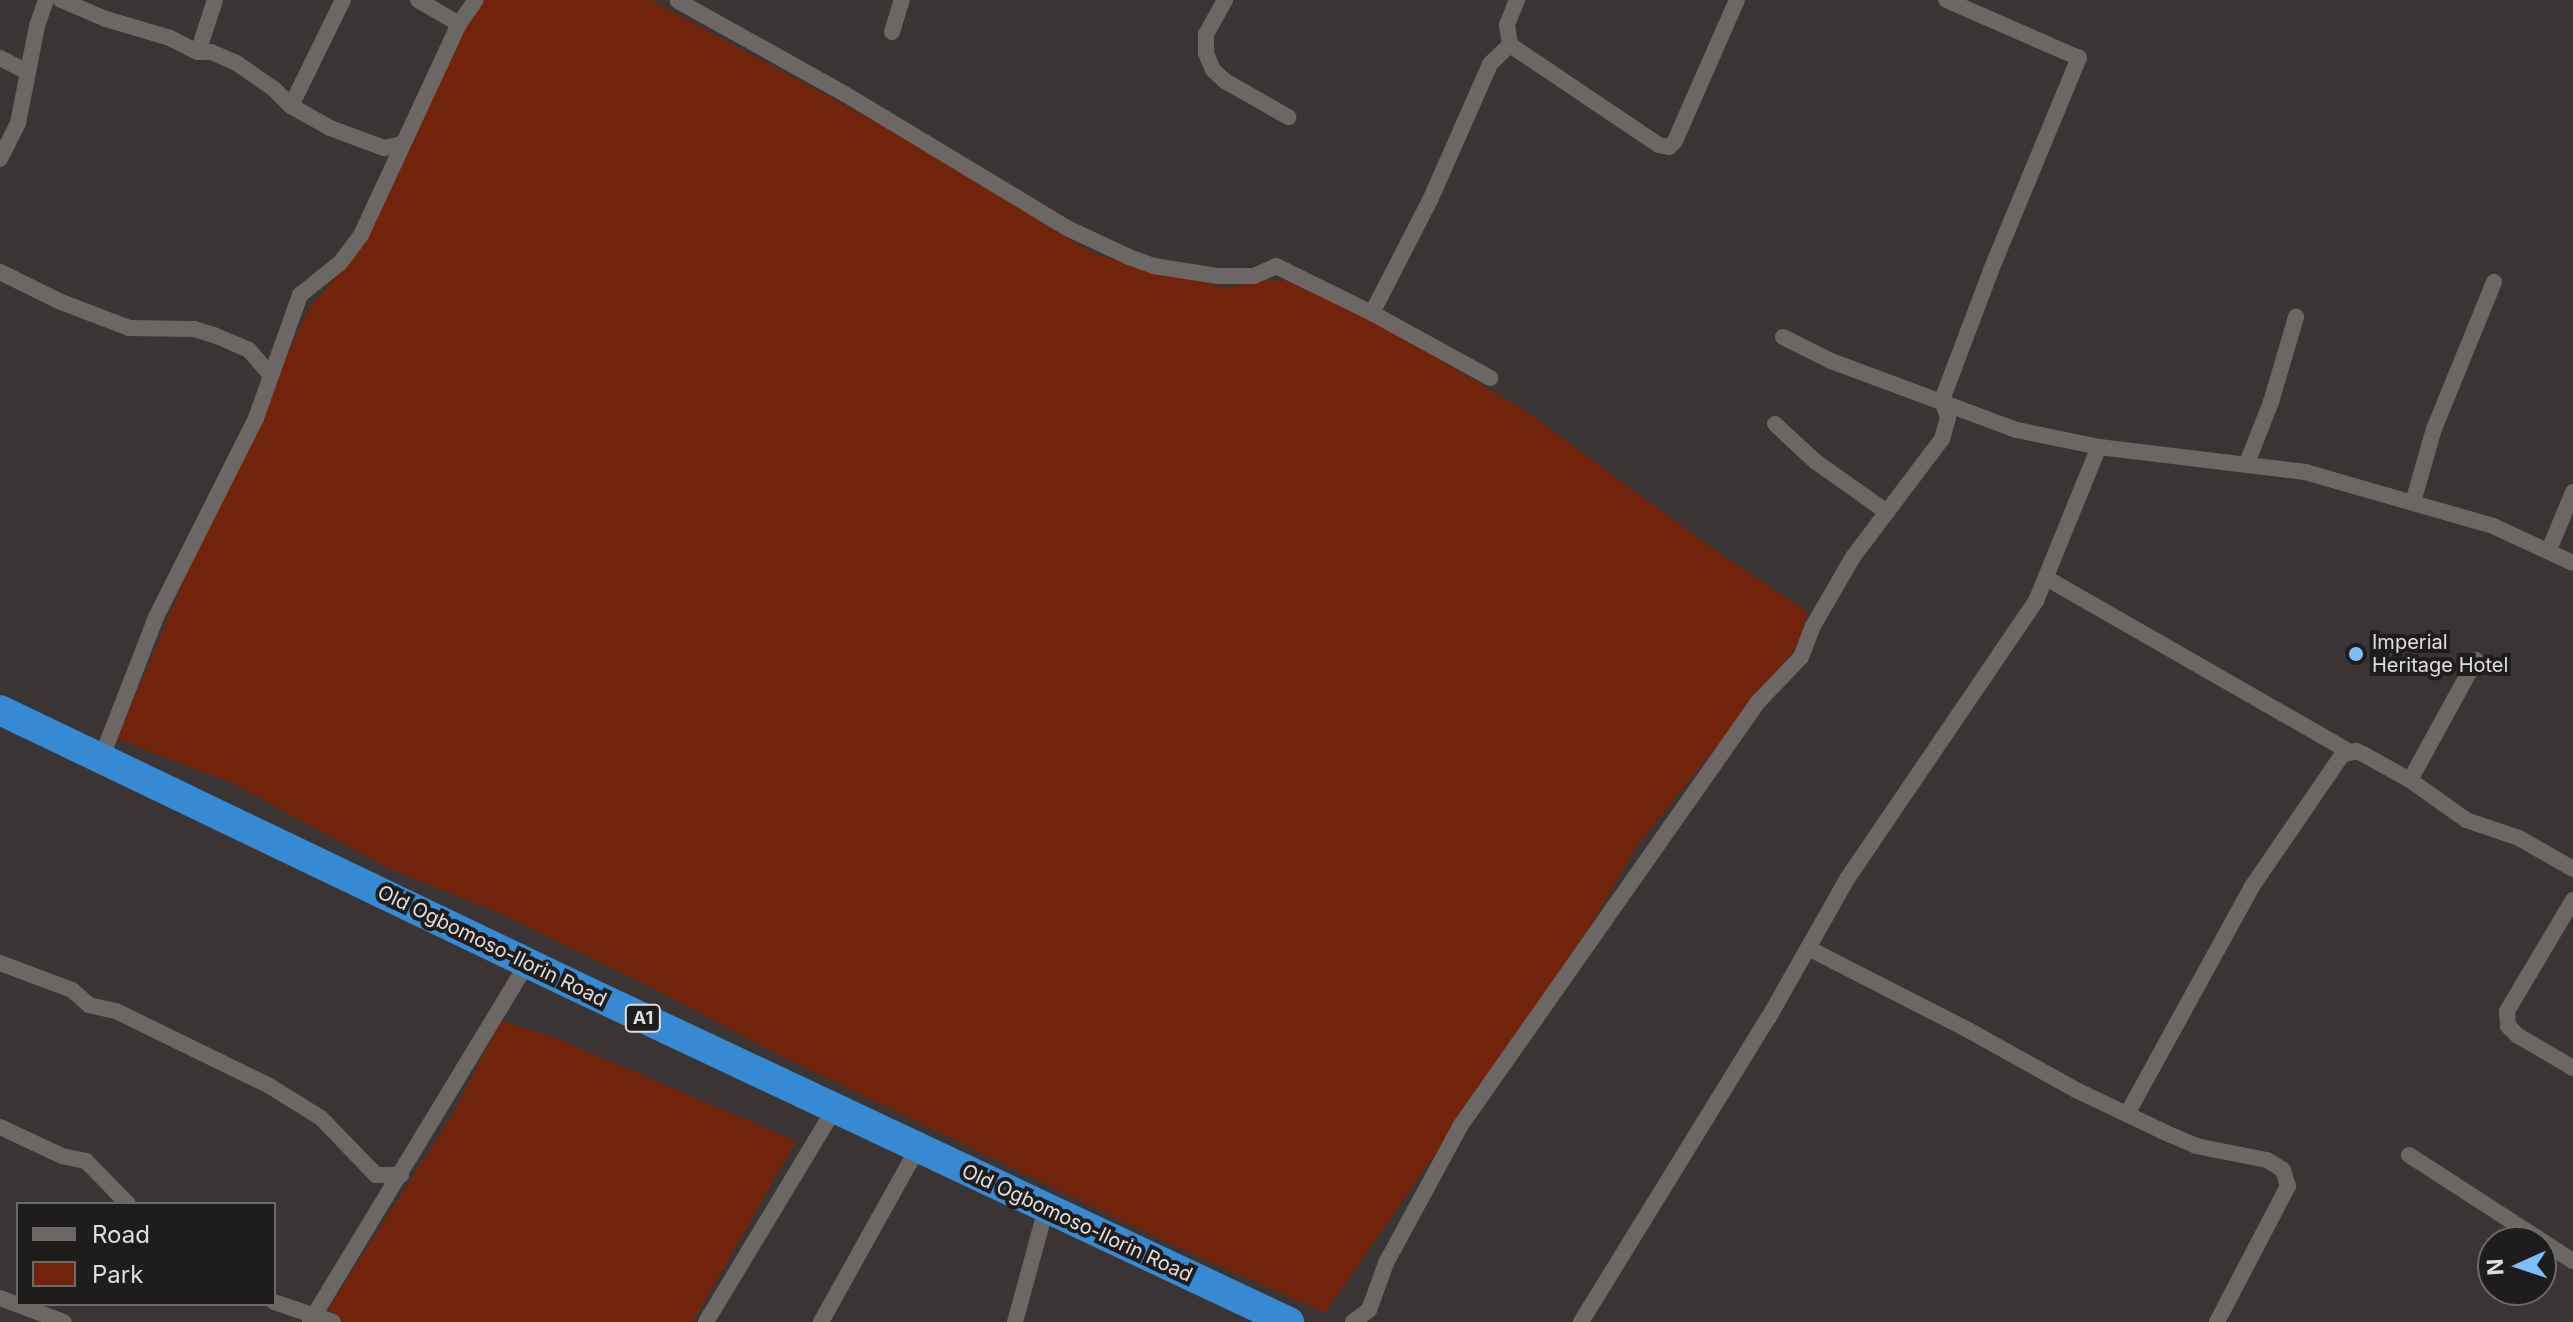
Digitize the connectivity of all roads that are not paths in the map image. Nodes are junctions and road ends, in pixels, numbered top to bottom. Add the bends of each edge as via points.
1 (46, 0) edge
2 (61, 0) edge
3 (215, 0) edge
4 (343, 0) edge
5 (418, 0) edge
6 (476, 0) edge
7 (677, 0) edge
8 (902, 0) edge
9 (1225, 0) edge
10 (1517, 0) edge
11 (1737, 0) edge
12 (1946, 0) edge
13 (459, 24) junction
14 (892, 32) dead end
15 (1510, 45) junction
16 (198, 52) junction
17 (0, 58) edge
18 (27, 72) junction
19 (291, 106) junction
20 (1288, 117) dead end
21 (402, 144) junction
22 (0, 159) edge
23 (0, 272) edge
24 (2494, 282) dead end
25 (1372, 313) junction
26 (2296, 317) dead end
27 (1783, 337) dead end
28 (269, 373) junction
29 (1490, 378) dead end
30 (1942, 400) junction
31 (1775, 424) dead end
32 (2099, 447) junction
33 (2247, 463) junction
34 (2573, 492) edge
35 (2413, 502) junction
36 (1887, 512) junction
37 (2549, 550) junction
38 (2573, 563) edge
39 (2048, 579) junction
40 (2476, 660) dead end
41 (0, 710) edge
42 (2350, 752) junction
43 (101, 759) junction
44 (2410, 780) junction
45 (2573, 869) edge
46 (2573, 900) edge
47 (1808, 948) junction
48 (0, 963) edge
49 (527, 963) junction
50 (2573, 1068) edge
51 (835, 1108) junction
52 (2127, 1114) junction
53 (0, 1127) edge
54 (918, 1148) junction
55 (2409, 1155) dead end
56 (401, 1175) junction
57 (126, 1202) edge
58 (1046, 1209) junction
59 (2573, 1261) edge
60 (276, 1303) edge
61 (21, 1306) edge
62 (1371, 1316) edge
63 (312, 1318) edge
64 (64, 1322) edge
65 (333, 1322) edge
66 (706, 1322) edge
67 (821, 1322) edge
68 (1015, 1322) edge
69 (1289, 1322) edge
70 (1353, 1322) edge
71 (1581, 1322) edge
72 (2217, 1322) edge

1 - 18 street
2 - 16 street
3 - 16 street
4 - 19 street
5 - 13 street
6 - 13 street
7 - 25 street via 1067,228 1129,257 1218,276 1254,276 1276,266
8 - 14 street
9 - 20 street via 1206,34 1213,70
10 - 15 street via 1507,25
11 - 15 street via 1669,147
12 - 30 street via 2079,58
13 - 21 street
15 - 25 street via 1490,64 1431,198
16 - 19 street via 235,62
17 - 18 street
18 - 22 street via 18,123
19 - 21 street via 366,142 384,148
21 - 28 street via 361,235 340,263 300,295
23 - 28 street via 129,328 194,329 223,339 249,350
24 - 35 street via 2434,429
25 - 29 street
26 - 33 street
27 - 30 street via 1831,361
28 - 43 street via 256,418 156,617
30 - 32 street via 2017,430
30 - 36 street via 1948,418 1942,439
31 - 36 street via 1816,462
32 - 33 street
32 - 39 street
33 - 35 street via 2305,472
34 - 37 street
35 - 37 street
36 - 62 street via 1853,557 1801,657 1758,702 1461,1125 1386,1263
37 - 38 street
39 - 42 street
39 - 47 street via 1847,879
40 - 44 street
41 - 43 highway, Old Ogbomoso-Ilorin Road / A1
42 - 44 street
42 - 52 street via 2335,764 2251,888
43 - 49 highway, Old Ogbomoso-Ilorin Road / A1
44 - 45 street via 2466,820 2519,838
46 - 50 street via 2507,1011 2508,1026 2517,1035
47 - 52 street
47 - 71 street
48 - 56 street via 72,990 89,1005 116,1011 268,1085 321,1118 376,1175
49 - 51 highway, Old Ogbomoso-Ilorin Road / A1
49 - 56 street
51 - 54 highway, Old Ogbomoso-Ilorin Road / A1
51 - 66 street
52 - 72 street via 2196,1146 2267,1160 2288,1179
53 - 57 street via 62,1156 86,1161
54 - 58 highway, Old Ogbomoso-Ilorin Road / A1
54 - 67 street
55 - 59 street
56 - 63 street
58 - 68 street
58 - 69 highway, Old Ogbomoso-Ilorin Road / A1
60 - 63 street
61 - 64 street
62 - 70 street
63 - 65 street

